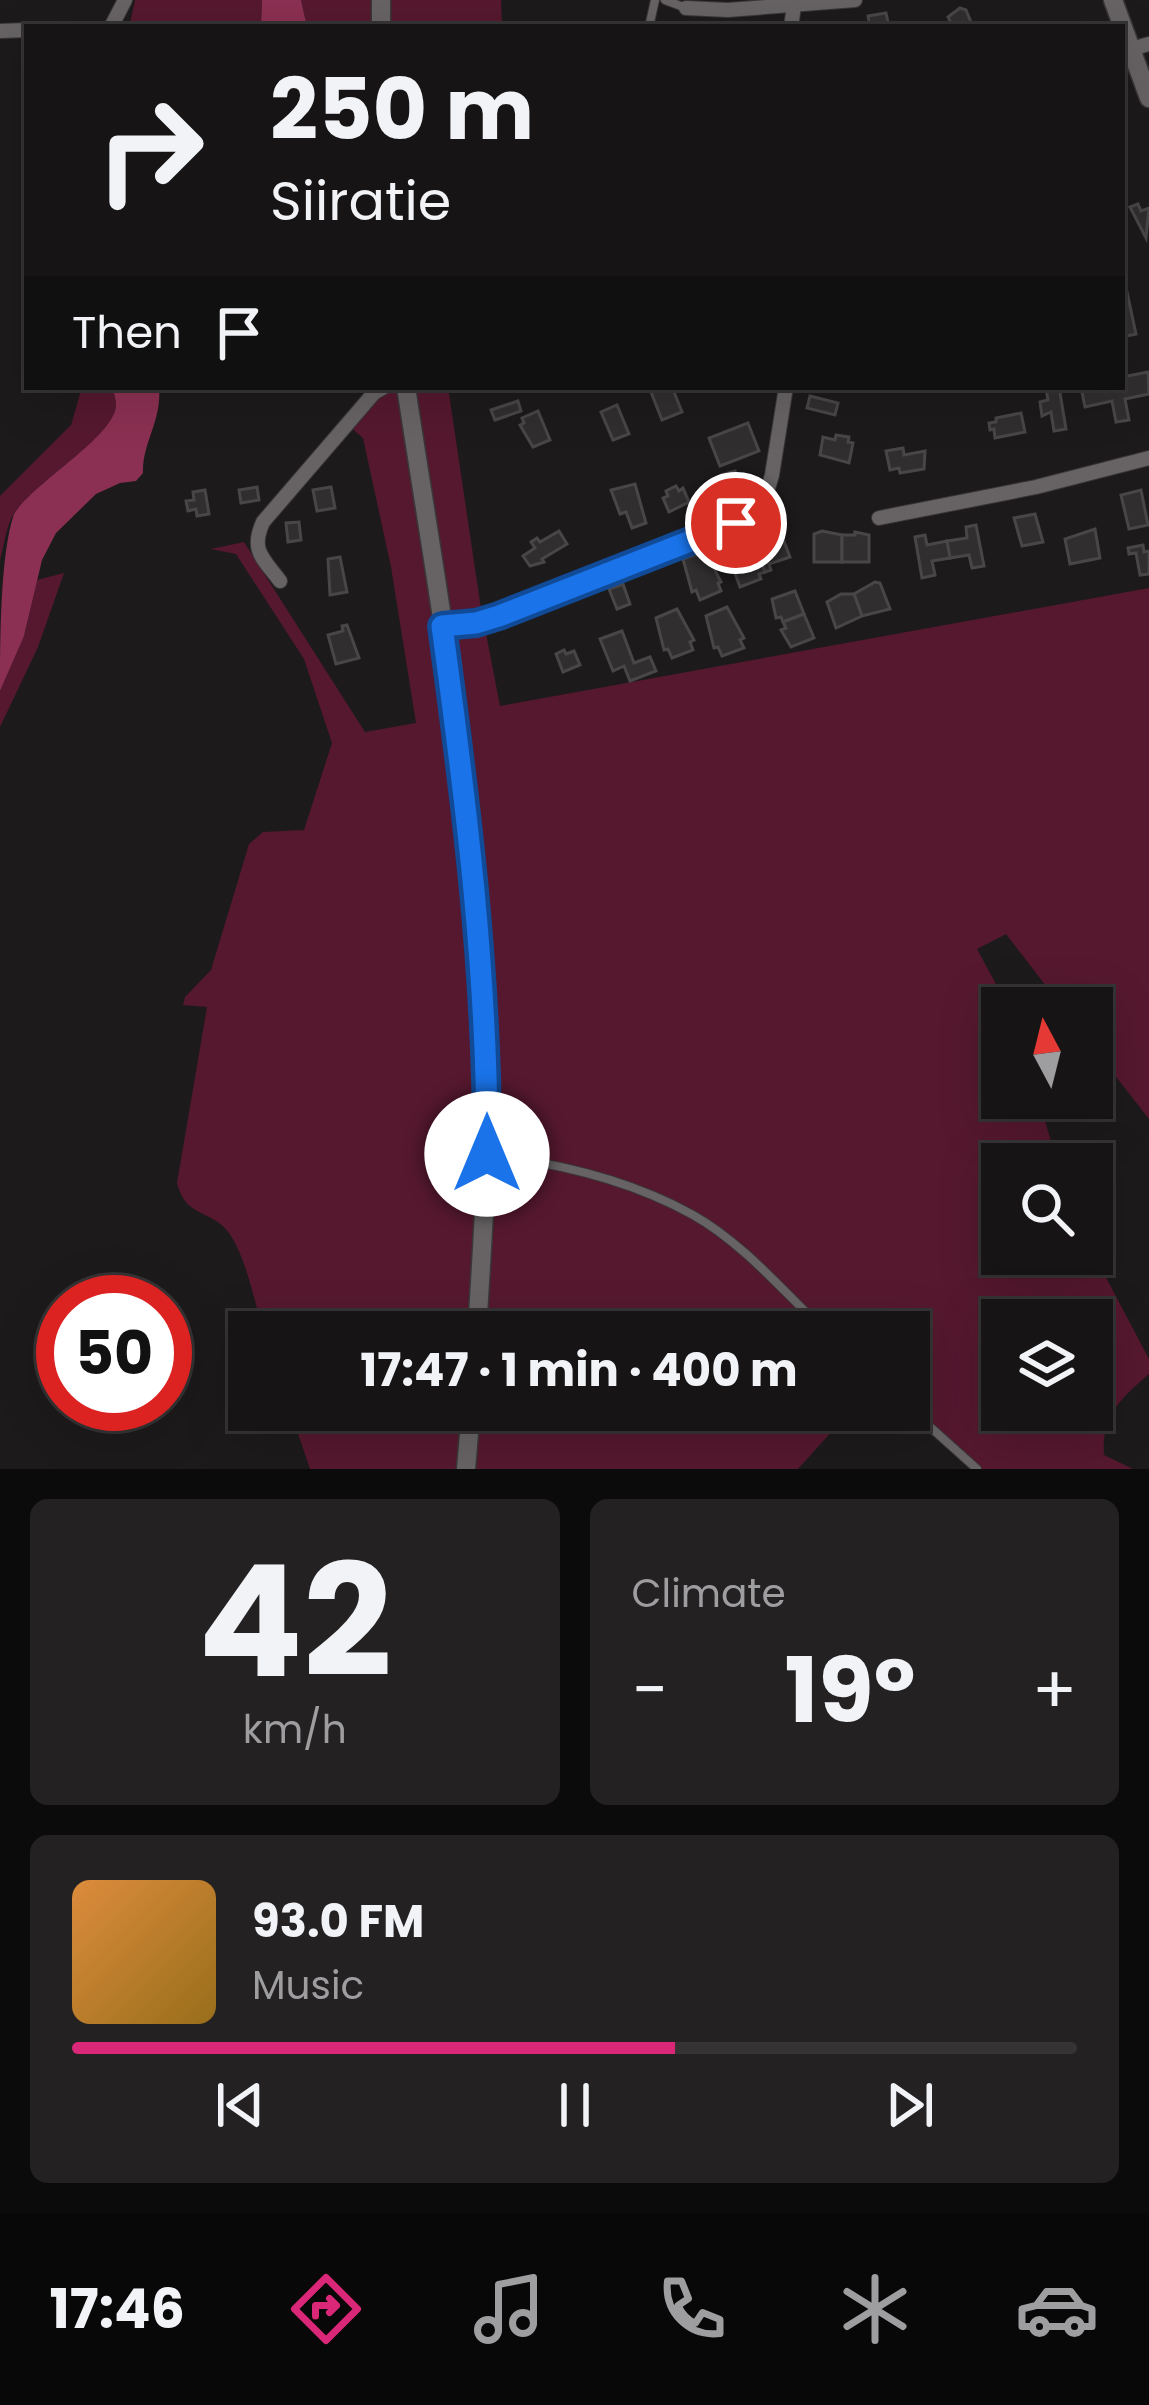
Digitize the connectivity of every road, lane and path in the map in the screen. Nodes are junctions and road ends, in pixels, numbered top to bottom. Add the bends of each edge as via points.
1 (665, 0) edge
2 (856, 0) edge
3 (1112, 0) edge
4 (762, 4) edge
5 (794, 6) junction
6 (686, 8) joint
7 (705, 10) junction
8 (701, 24) edge
9 (791, 24) edge
10 (1140, 46) edge
11 (1149, 98) edge
12 (379, 390) edge
13 (406, 390) edge
14 (786, 390) edge
15 (1149, 458) edge
16 (879, 518) dead end
17 (280, 581) dead end
18 (442, 626) junction
19 (487, 1154) junction
20 (478, 1311) edge
21 (804, 1311) edge
22 (930, 1427) edge
23 (469, 1431) edge
24 (466, 1469) edge
25 (977, 1469) edge

1 - 6 lane
2 - 5 street
3 - 10 main road
4 - 5 street
4 - 7 street
5 - 9 street
6 - 7 street
7 - 8 lane
10 - 11 main road
12 - 17 street via 262,522 255,539
13 - 18 main road
14 - 18 street via 758,510 499,616
15 - 16 street
18 - 19 main road via 480,932
19 - 20 main road
19 - 21 lane via 606,1180 696,1216
22 - 25 lane
23 - 24 main road

